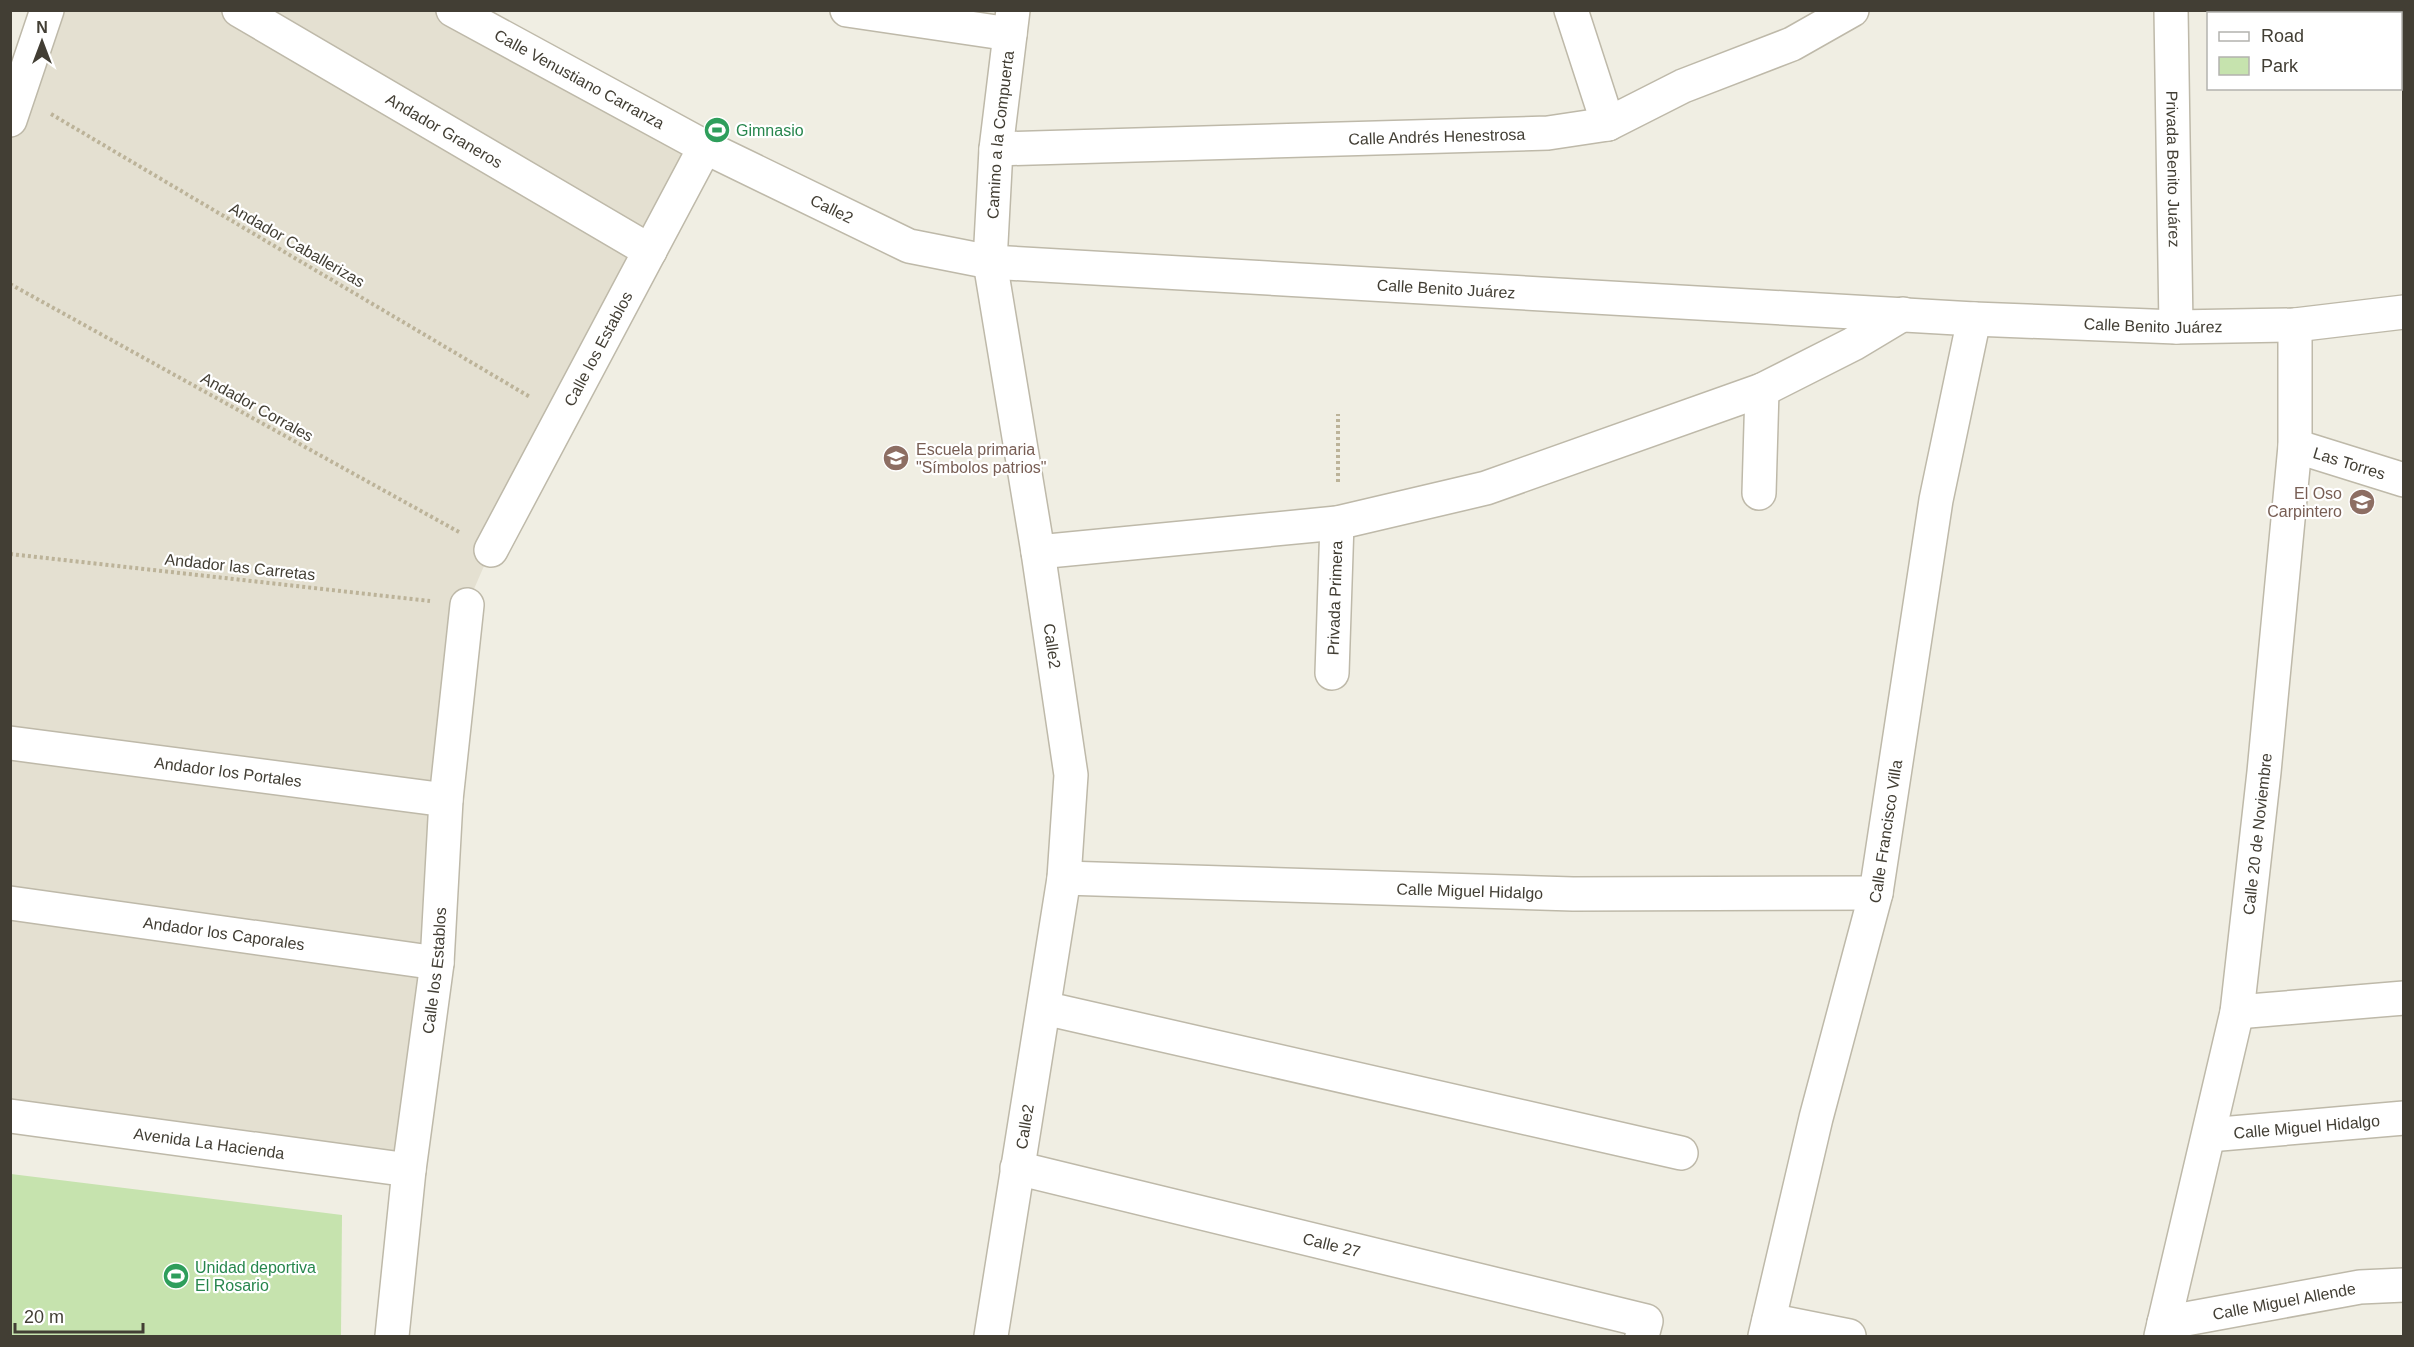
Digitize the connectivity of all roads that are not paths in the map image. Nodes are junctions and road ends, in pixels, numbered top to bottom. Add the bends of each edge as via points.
1 (47, 10) edge
2 (239, 10) edge
3 (453, 10) edge
4 (847, 10) edge
5 (1571, 10) edge
6 (1852, 10) edge
7 (2171, 10) edge
8 (1011, 22) edge
9 (15, 108) edge
10 (1608, 124) junction
11 (705, 147) junction
12 (996, 149) junction
13 (650, 251) junction
14 (990, 262) junction
15 (2403, 312) edge
16 (1903, 314) junction
17 (1974, 319) junction
18 (2295, 325) junction
19 (2176, 327) junction
20 (1762, 390) junction
21 (2295, 446) junction
22 (2401, 479) edge
23 (1759, 493) dead end
24 (1337, 524) junction
25 (491, 550) road end
26 (1038, 552) junction
27 (466, 605) road end
28 (1332, 673) dead end
29 (10, 743) edge
30 (446, 800) junction
31 (1065, 878) junction
32 (1876, 892) junction
33 (10, 903) edge
34 (437, 963) junction
35 (2403, 998) edge
36 (1044, 1008) junction
37 (2237, 1012) junction
38 (10, 1116) edge
39 (2403, 1118) edge
40 (2209, 1135) junction
41 (1681, 1153) dead end
42 (1017, 1168) junction
43 (409, 1170) junction
44 (2403, 1285) edge
45 (1767, 1328) edge
46 (1644, 1329) edge
47 (2162, 1330) edge
48 (392, 1336) edge
49 (991, 1336) edge
50 (1849, 1336) edge

1 - 9 street
2 - 13 street, Andador Graneros
3 - 11 street, Calle Venustiano Carranza
4 - 8 street
5 - 10 street
6 - 10 street, Calle Andrés Henestrosa via 1792,44 1683,86
7 - 19 street, Privada Benito Juárez
8 - 12 street, Camino a la Compuerta
10 - 12 street, Calle Andrés Henestrosa via 1548,133
11 - 13 street, Calle los Establos
11 - 14 street, Calle2 via 909,246
12 - 14 street, Camino a la Compuerta
13 - 25 street, Calle los Establos
14 - 16 street, Calle Benito Juárez
14 - 26 street, Calle2
15 - 18 street, Calle Benito Juárez
16 - 17 street, Calle Benito Juárez
16 - 20 street
17 - 19 street, Calle Benito Juárez
17 - 32 street, Calle Francisco Villa via 1936,500
18 - 19 street, Calle Benito Juárez
18 - 21 street, Calle 20 de Noviembre
20 - 23 street
20 - 24 street via 1486,488
21 - 22 street, Las Torres
21 - 37 street, Calle 20 de Noviembre
24 - 26 street
24 - 28 street, Privada Primera
26 - 31 street, Calle2 via 1071,775
27 - 30 street, Calle los Establos
29 - 30 street, Andador los Portales
30 - 34 street, Calle los Establos
31 - 32 street, Calle Miguel Hidalgo via 1573,894
31 - 36 street, Calle2
32 - 45 street, Calle Francisco Villa via 1816,1118
33 - 34 street, Andador los Caporales
34 - 43 street, Calle los Establos
35 - 37 street
36 - 41 street
36 - 42 street, Calle2
37 - 40 street, Calle 20 de Noviembre
38 - 43 street, Avenida La Hacienda
39 - 40 street, Calle Miguel Hidalgo
40 - 47 street, Calle 20 de Noviembre
42 - 46 street, Calle 27
42 - 49 street, Calle2
43 - 48 street, Calle los Establos
44 - 47 street, Calle Miguel Allende via 2360,1287
45 - 50 street

